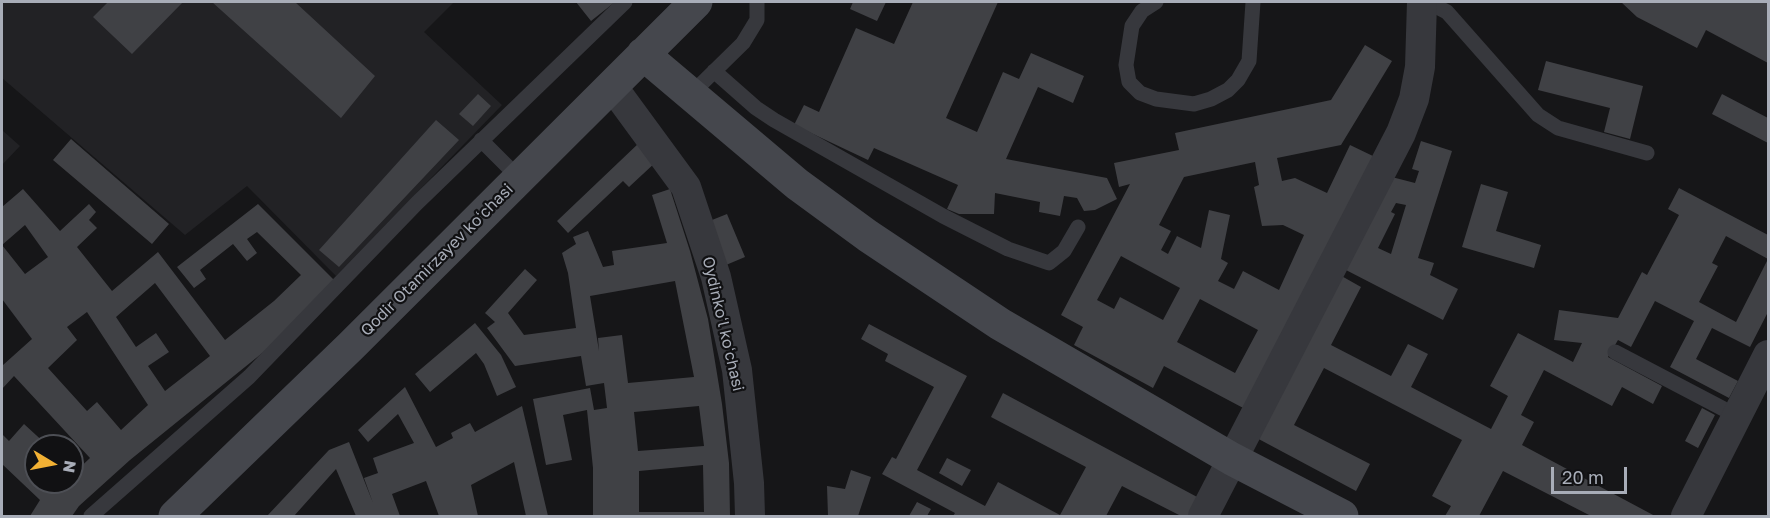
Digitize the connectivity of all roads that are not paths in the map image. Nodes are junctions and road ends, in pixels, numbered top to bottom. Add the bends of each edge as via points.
1 (625, 2) edge
2 (696, 2) edge
3 (757, 2) edge
4 (1156, 2) edge
5 (1253, 2) edge
6 (1422, 2) edge
7 (1428, 2) edge
8 (643, 54) junction
9 (714, 71) junction
10 (612, 86) junction
11 (690, 95) junction
12 (756, 108) junction
13 (736, 134) junction
14 (481, 140) junction
15 (1647, 153) dead end
16 (519, 178) junction
17 (1078, 226) dead end
18 (1615, 352) dead end
19 (1768, 355) edge
20 (1737, 416) junction
21 (1232, 459) junction
22 (91, 516) edge
23 (176, 516) edge
24 (750, 516) edge
25 (1203, 516) edge
26 (1342, 516) edge
27 (1686, 516) edge

1 - 14 lane
2 - 8 main road, Qodir Otamirzayev koʻchasi
3 - 9 lane via 757,20
4 - 5 lane via 1142,11 1132,27 1126,66 1129,82 1148,96 1194,104 1228,90 1249,61
6 - 21 street via 1420,67 1414,99 1401,133
7 - 15 lane via 1446,12 1538,115 1558,128
8 - 10 main road, Qodir Otamirzayev koʻchasi
8 - 11 main road
9 - 11 lane
9 - 12 lane
10 - 16 main road, Qodir Otamirzayev koʻchasi
10 - 24 street, Oydinkoʻl koʻchasi via 686,187 716,277 737,370
11 - 13 main road
12 - 13 lane
12 - 17 lane via 1008,249 1049,263 1064,251
13 - 21 main road via 868,236 1000,324
14 - 16 lane
14 - 22 lane via 249,376
16 - 23 main road, Qodir Otamirzayev koʻchasi
18 - 20 lane
19 - 20 street
20 - 27 street
21 - 25 street
21 - 26 main road

